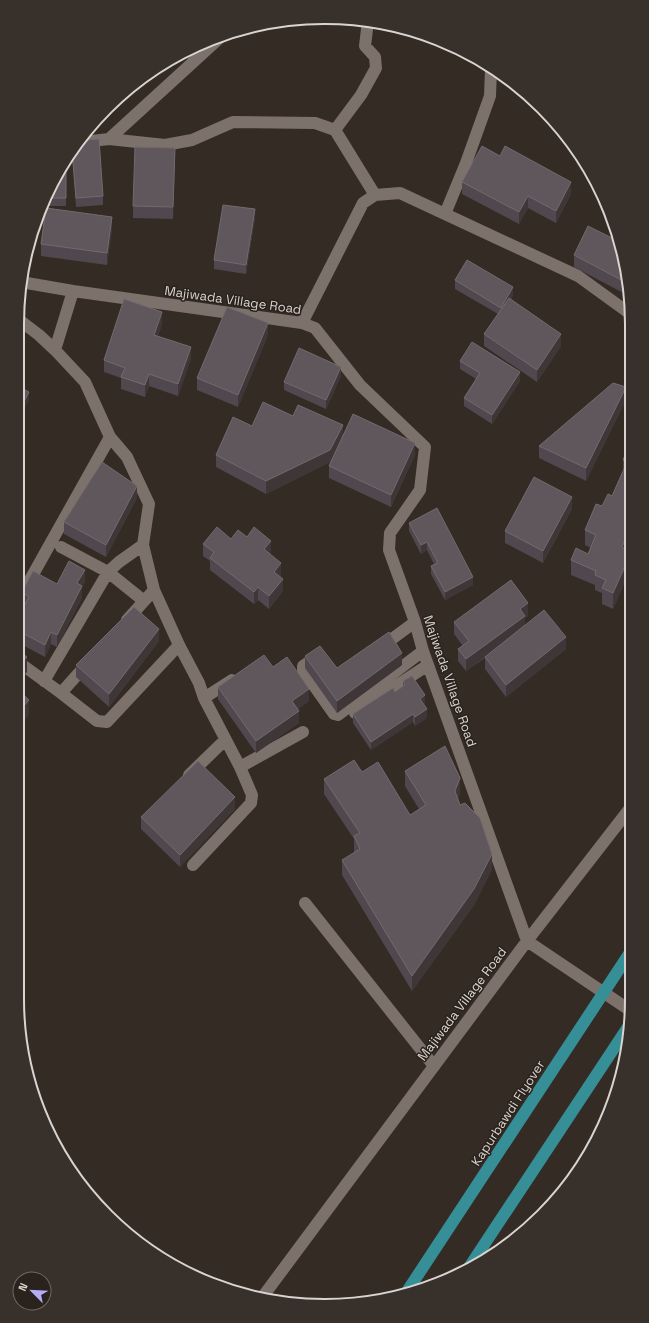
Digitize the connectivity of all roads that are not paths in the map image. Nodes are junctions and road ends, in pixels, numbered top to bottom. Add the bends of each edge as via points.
1 (367, 28) edge
2 (209, 47) edge
3 (491, 75) edge
4 (334, 130) junction
5 (109, 139) junction
6 (87, 141) edge
7 (375, 195) junction
8 (445, 214) junction
9 (27, 283) edge
10 (74, 291) junction
11 (624, 309) edge
12 (302, 323) junction
13 (24, 324) edge
14 (55, 350) junction
15 (110, 437) junction
16 (143, 545) junction
17 (61, 547) dead end
18 (108, 572) junction
19 (154, 590) junction
20 (24, 591) edge
21 (144, 601) junction
22 (415, 622) junction
23 (118, 630) edge
24 (390, 640) junction
25 (179, 644) junction
26 (423, 651) junction
27 (372, 654) edge
28 (92, 659) edge
29 (327, 663) edge
30 (428, 665) junction
31 (24, 666) edge
32 (404, 666) junction
33 (241, 674) edge
34 (44, 680) junction
35 (61, 693) junction
36 (204, 698) junction
37 (355, 713) edge
38 (303, 732) dead end
39 (225, 740) junction
40 (240, 766) junction
41 (180, 784) edge
42 (625, 815) edge
43 (193, 865) dead end
44 (305, 903) dead end
45 (527, 941) junction
46 (625, 960) edge
47 (625, 1007) edge
48 (622, 1036) edge
49 (434, 1066) junction
50 (474, 1259) edge
51 (410, 1286) edge
52 (266, 1293) edge

1 - 4 street via 365,46 375,57 376,68 361,95
2 - 5 street
3 - 8 street via 490,96
4 - 5 street via 315,123 233,122 192,140 165,145
4 - 7 street
5 - 6 street
7 - 8 street via 400,193
7 - 12 street via 363,203
8 - 11 street via 578,276
9 - 10 street, Majiwada Village Road
10 - 12 street, Majiwada Village Road
10 - 14 street
12 - 22 street, Majiwada Village Road via 315,328 360,385 425,447 420,490 390,533 389,550
13 - 14 street
14 - 15 street via 85,382
15 - 16 street via 127,457 149,504
15 - 20 street
16 - 18 street
16 - 19 street
17 - 18 street
18 - 21 street
18 - 34 street
19 - 21 street
19 - 25 street
21 - 23 street
22 - 24 street
22 - 26 street, Majiwada Village Road
24 - 27 street
24 - 32 street
25 - 35 street via 107,722 97,720
25 - 36 street
26 - 30 street, Majiwada Village Road
26 - 32 street
28 - 35 street
29 - 32 street via 319,655 303,666 302,670 334,714 338,715
30 - 37 street
30 - 45 street, Majiwada Village Road
31 - 34 street
33 - 36 street
34 - 35 street
36 - 39 street
38 - 40 street
39 - 40 street
39 - 41 street
40 - 43 street via 252,795 251,803
42 - 45 street
44 - 49 street
45 - 47 street
45 - 49 street, Majiwada Village Road
46 - 51 highway, Kapurbawdi Flyover
48 - 50 highway
49 - 52 street, Majiwada Village Road

